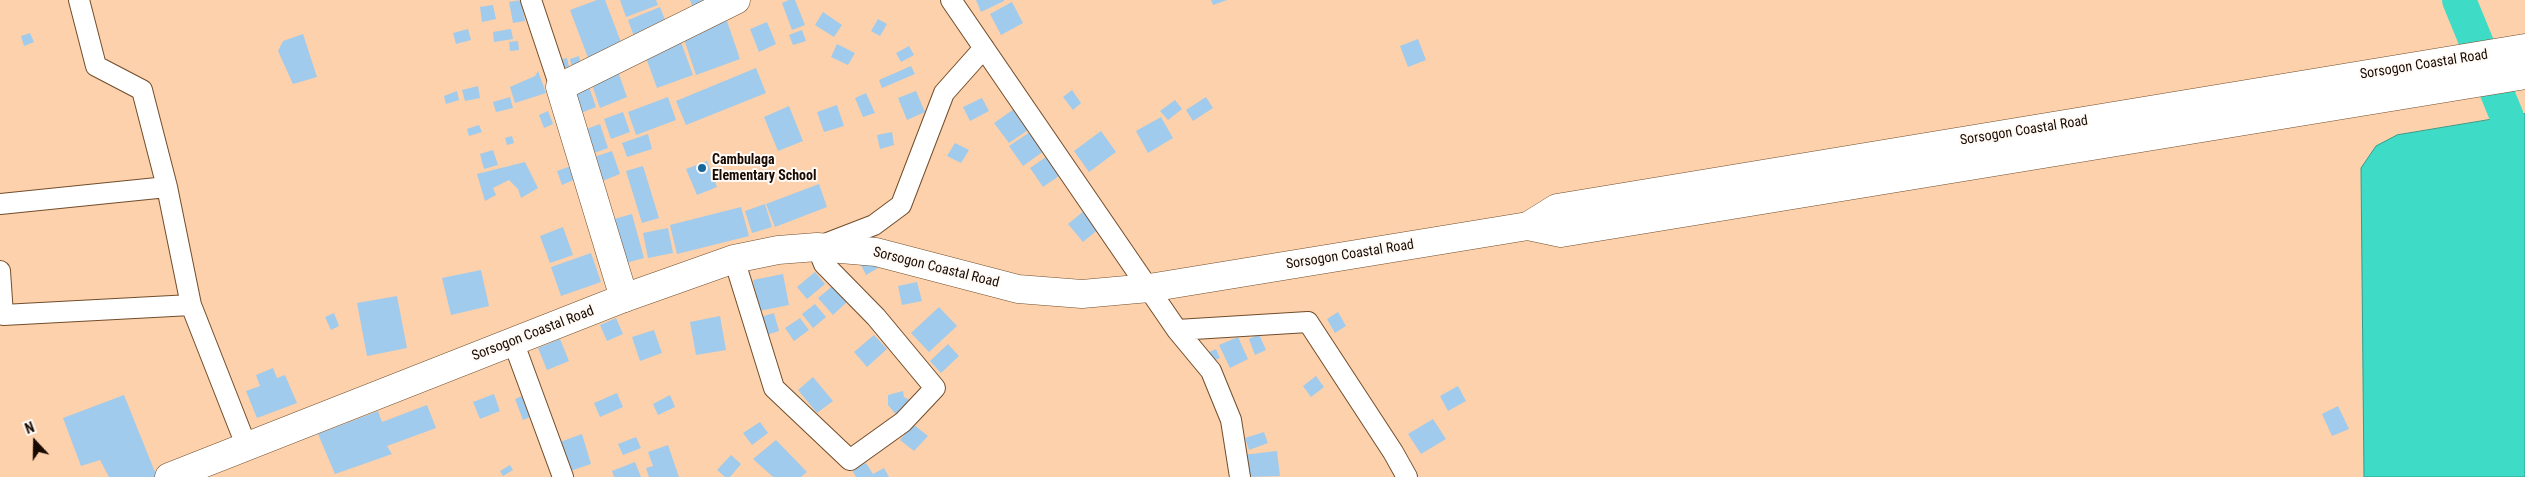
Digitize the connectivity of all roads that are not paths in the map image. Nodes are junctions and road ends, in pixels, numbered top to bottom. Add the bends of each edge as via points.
1 (79, 0) edge
2 (530, 0) edge
3 (736, 0) edge
4 (951, 0) edge
5 (984, 48) junction
6 (2525, 48) edge
7 (2525, 75) edge
8 (560, 87) junction
9 (2335, 93) junction
10 (168, 187) junction
11 (0, 204) edge
12 (817, 247) junction
13 (734, 259) junction
14 (0, 271) edge
15 (1149, 288) junction
16 (624, 298) junction
17 (191, 305) junction
18 (1177, 330) junction
19 (512, 341) junction
20 (246, 445) junction
21 (169, 477) edge
22 (563, 477) edge
23 (1240, 477) edge
24 (1407, 477) edge

1 - 10 street via 96,66 142,90
2 - 8 street
3 - 8 main road
4 - 5 street
5 - 12 street via 944,93 901,205 874,225
5 - 15 street
6 - 9 main road, Sorsogon Coastal Road
7 - 9 main road, Sorsogon Coastal Road
8 - 16 main road
9 - 15 main road, Sorsogon Coastal Road via 1561,232 1528,226
10 - 11 street
10 - 17 street
12 - 13 main road, Sorsogon Coastal Road via 778,250
12 - 13 street via 824,264 876,317 935,388 903,422 850,460 774,388
12 - 15 main road, Sorsogon Coastal Road via 876,252 1018,289 1082,294
13 - 16 main road, Sorsogon Coastal Road
14 - 17 street via 3,315
15 - 18 street
16 - 19 main road, Sorsogon Coastal Road
17 - 20 street
18 - 23 street via 1212,371 1231,420
18 - 24 street via 1308,322
19 - 20 main road, Sorsogon Coastal Road
19 - 22 street
20 - 21 main road, Sorsogon Coastal Road

